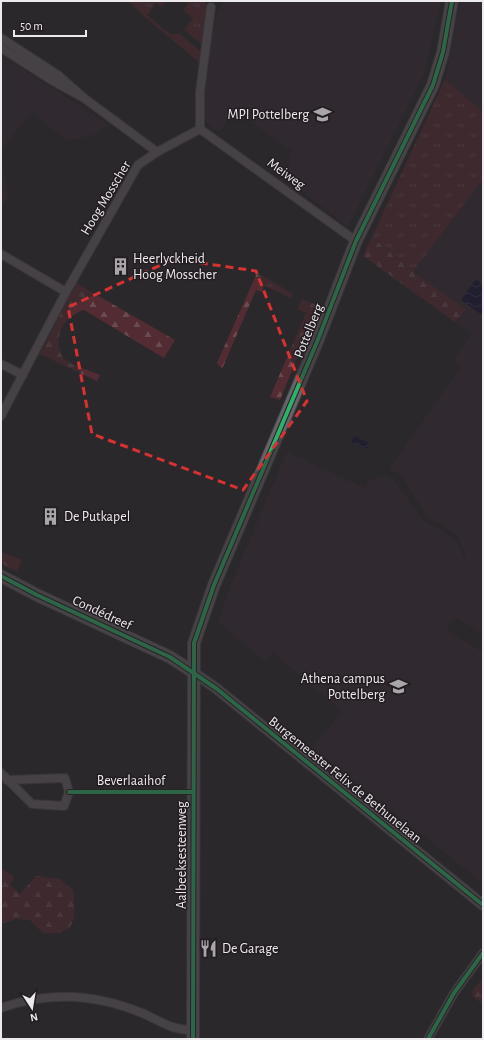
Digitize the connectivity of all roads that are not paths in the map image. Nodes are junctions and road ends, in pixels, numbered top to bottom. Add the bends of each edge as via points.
1 (452, 1) edge
2 (211, 7) dead end
3 (1, 38) edge
4 (1, 48) edge
5 (84, 98) junction
6 (200, 129) junction
7 (157, 152) junction
8 (356, 240) junction
9 (1, 254) edge
10 (66, 292) junction
11 (1, 364) edge
12 (23, 376) junction
13 (1, 416) edge
14 (1, 576) edge
15 (193, 672) junction
16 (1, 773) edge
17 (7, 780) junction
18 (483, 905) edge
19 (483, 953) edge
20 (1, 1008) edge
21 (193, 1035) edge
22 (428, 1039) edge

1 - 8 main road, Pottelberg via 443,52 433,85
2 - 6 street via 200,92
3 - 5 street via 58,75
4 - 5 street via 53,82
5 - 7 street
6 - 7 street, Hoog Mosscher
6 - 8 street, Meiweg
7 - 10 street, Hoog Mosscher via 138,165
8 - 15 main road, Pottelberg via 317,342 214,585 194,643
9 - 10 street
10 - 12 street, Hoog Mosscher
11 - 12 street
12 - 13 street, Hoog Mosscher
14 - 15 main road, Condédreef via 170,657
15 - 18 street, Burgemeester Felix de Bethunelaan
15 - 21 main road, Aalbeeksesteenweg
16 - 17 street
17 - 17 street via 32,804 64,806 69,792 65,778
19 - 22 street via 454,993
20 - 21 street via 40,998 79,997 130,1008 176,1030

